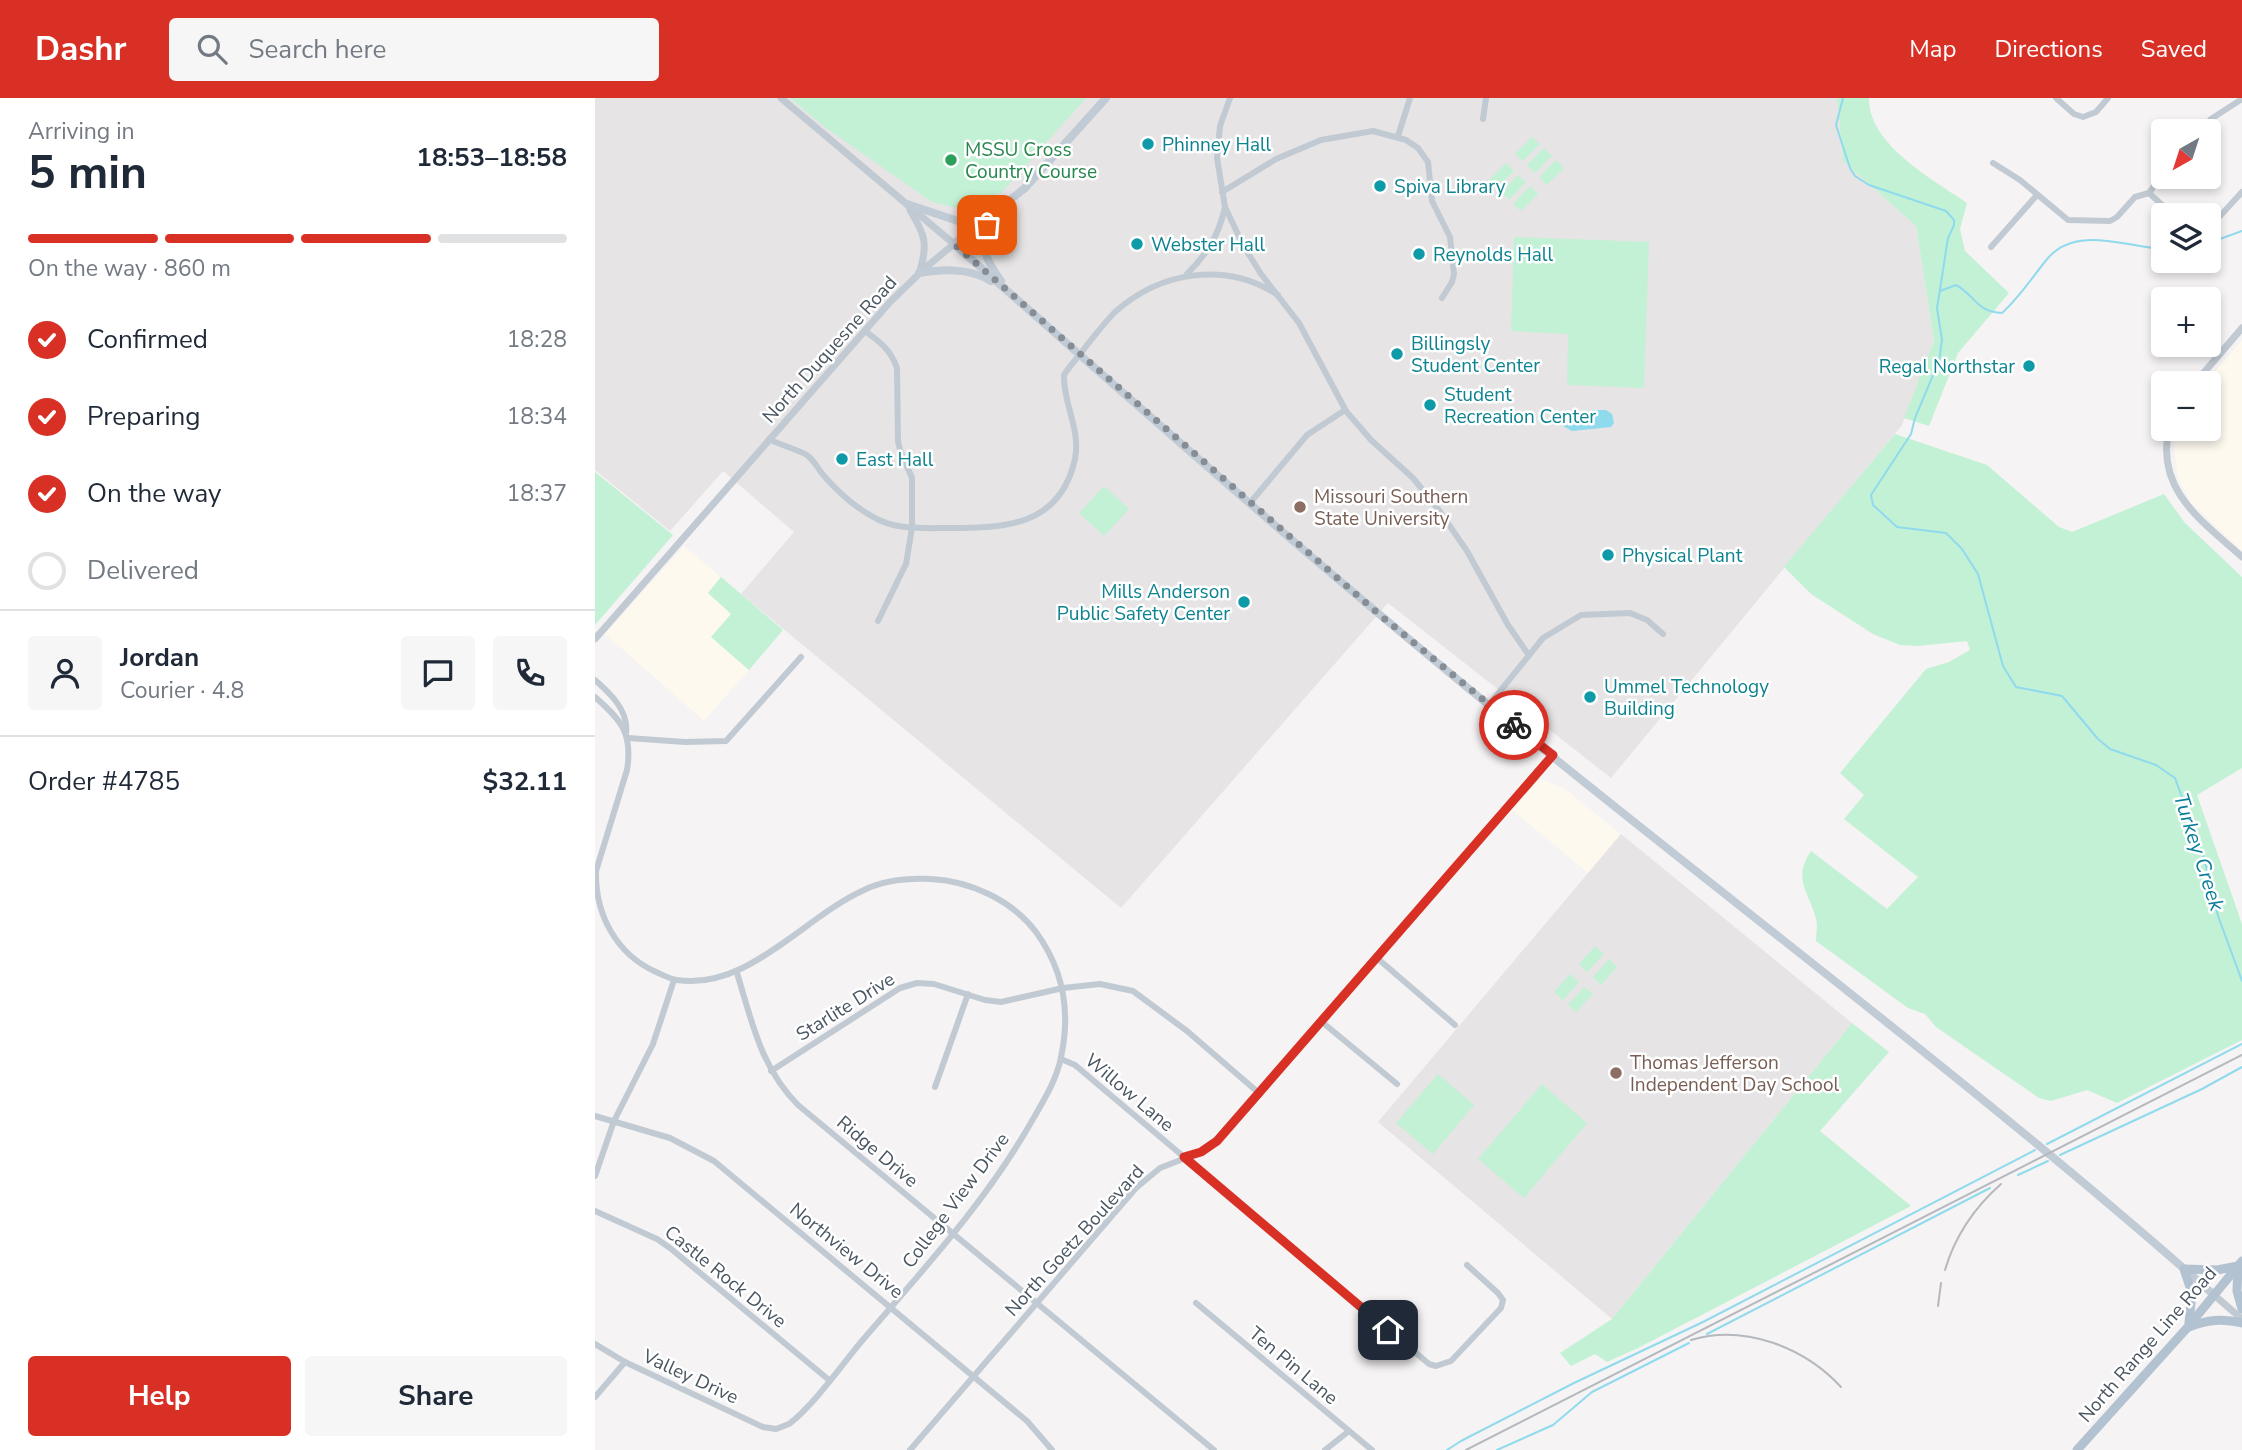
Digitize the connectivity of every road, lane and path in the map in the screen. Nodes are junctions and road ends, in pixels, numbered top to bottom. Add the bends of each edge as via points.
1 (781, 98) edge
2 (1106, 98) edge
3 (1230, 98) edge
4 (1410, 98) edge
5 (1486, 98) edge
6 (2056, 98) edge
7 (2108, 98) edge
8 (2242, 99) edge
9 (1483, 119) dead end
10 (2212, 119) edge
11 (1398, 136) junction
12 (1993, 163) dead end
13 (2152, 189) edge
14 (1221, 192) junction
15 (2242, 192) edge
16 (2149, 193) junction
17 (2037, 195) junction
18 (2160, 203) edge
19 (907, 204) junction
20 (1225, 207) junction
21 (992, 215) junction
22 (2221, 215) edge
23 (954, 244) junction
24 (1991, 247) dead end
25 (919, 273) junction
26 (1187, 274) junction
27 (1009, 292) junction
28 (1278, 295) junction
29 (1442, 298) dead end
30 (2242, 328) edge
31 (865, 331) junction
32 (1080, 355) junction
33 (2205, 371) edge
34 (1345, 410) junction
35 (769, 439) junction
36 (2168, 441) edge
37 (1250, 503) junction
38 (912, 528) junction
39 (2242, 557) edge
40 (878, 621) dead end
41 (1664, 634) dead end
42 (595, 639) edge
43 (1528, 654) junction
44 (801, 657) dead end
45 (595, 680) edge
46 (595, 698) edge
47 (1489, 705) junction
48 (627, 736) junction
49 (1553, 755) junction
50 (596, 871) edge
51 (1377, 958) junction
52 (737, 973) junction
53 (674, 980) junction
54 (1063, 988) junction
55 (968, 994) junction
56 (1322, 1021) junction
57 (1455, 1025) dead end
58 (1061, 1059) junction
59 (771, 1071) junction
60 (1397, 1084) dead end
61 (935, 1087) dead end
62 (1260, 1094) junction
63 (595, 1116) edge
64 (614, 1121) junction
65 (1184, 1157) junction
66 (595, 1176) edge
67 (595, 1210) edge
68 (952, 1234) junction
69 (2240, 1263) edge
70 (1467, 1265) dead end
71 (2184, 1269) junction
72 (2214, 1295) junction
73 (1036, 1303) junction
74 (1196, 1303) dead end
75 (891, 1307) junction
76 (2242, 1309) edge
77 (2242, 1321) edge
78 (2187, 1328) junction
79 (595, 1344) edge
80 (625, 1362) junction
81 (975, 1377) junction
82 (829, 1380) junction
83 (595, 1397) edge
84 (776, 1429) joint
85 (1349, 1431) junction
86 (910, 1450) edge
87 (1052, 1450) edge
88 (1214, 1450) edge
89 (1325, 1450) edge
90 (1372, 1450) edge
91 (2077, 1450) edge

1 - 19 street
2 - 21 main road, North Duquesne Road via 1025,188
3 - 14 street via 1217,143
4 - 11 street
5 - 9 street
6 - 7 street via 2083,117 2096,112
8 - 10 street
11 - 14 street via 1373,131 1321,141 1276,159
11 - 29 street via 1419,148 1428,162 1434,208 1448,229 1454,274
12 - 17 street
13 - 16 street
14 - 20 street
15 - 22 street
16 - 17 street via 2135,197 2110,221 2067,220
16 - 18 street
17 - 24 street
19 - 21 main road via 958,221
19 - 23 street
19 - 25 street via 925,239
20 - 26 street via 1212,245
20 - 28 street via 1243,245
21 - 23 main road, North Duquesne Road
21 - 27 main road via 984,250
23 - 25 street, North Duquesne Road
23 - 27 main road
25 - 27 main road via 968,272
25 - 31 street, North Duquesne Road
26 - 28 street via 1235,276
26 - 32 street via 1127,303
27 - 32 main road
28 - 34 street via 1299,323
30 - 33 street
31 - 35 street, North Duquesne Road
31 - 38 street via 883,344 897,368 898,441 912,478
32 - 37 main road
32 - 38 street via 1064,379 1075,426 1075,457 1067,481 1048,506 1016,524
34 - 37 street via 1307,435
34 - 43 street via 1438,509
35 - 38 street via 806,454 860,509 892,525
35 - 42 street, North Duquesne Road
36 - 39 street via 2169,471 2181,498
37 - 47 main road
38 - 40 street via 907,564
41 - 43 street via 1630,613 1581,615 1543,638
43 - 47 street
44 - 48 street via 726,741
45 - 48 street, College View Drive via 616,700 626,720
46 - 48 street via 615,716
47 - 49 main road
48 - 50 street, College View Drive via 627,770
49 - 51 street, North Goetz Boulevard
49 - 71 main road via 1931,1056
50 - 53 street, College View Drive via 599,910 614,939 642,966
51 - 56 street, North Goetz Boulevard
51 - 57 street
52 - 53 street, College View Drive via 707,981
52 - 54 street, College View Drive via 864,889 907,879 931,879 974,887 1013,910 1047,948
52 - 59 street, Ridge Drive
53 - 64 street via 653,1044
54 - 55 street, Starlite Drive via 1001,1002
54 - 58 street, College View Drive via 1066,1027
54 - 62 street, Starlite Drive via 1100,984 1133,992
55 - 59 street, Starlite Drive via 934,984 901,988
55 - 61 street
56 - 60 street
56 - 62 street, North Goetz Boulevard
58 - 65 street, Willow Lane via 1075,1065
58 - 68 street, College View Drive via 1009,1162
59 - 68 street, Ridge Drive via 798,1105
62 - 65 street, North Goetz Boulevard via 1217,1141
63 - 64 street, Northview Drive
64 - 66 street
64 - 75 street, Northview Drive via 670,1138 710,1158
65 - 70 street, Willow Lane via 1429,1364 1451,1361 1501,1308 1503,1300 1498,1293
65 - 73 street, North Goetz Boulevard via 1160,1168 1136,1188
67 - 82 street, Castle Rock Drive via 657,1238
68 - 73 street, Ridge Drive
68 - 75 street, College View Drive
69 - 71 main road via 2217,1270
69 - 72 main road, North Range Line Road
69 - 76 main road via 2237,1291
71 - 72 main road
71 - 78 main road via 2192,1293
72 - 77 street
72 - 78 main road, North Range Line Road
73 - 81 street, North Goetz Boulevard
73 - 88 street, Ridge Drive
74 - 85 street, Ten Pin Lane
75 - 81 street, Northview Drive
75 - 82 street, College View Drive
77 - 78 main road via 2205,1321
78 - 91 main road, North Range Line Road
79 - 80 street, Valley Drive
80 - 83 street
80 - 84 street, Valley Drive
81 - 86 street, North Goetz Boulevard
81 - 87 street, Northview Drive via 1027,1421
82 - 84 street, College View Drive via 793,1422
85 - 89 street
85 - 90 street, Ten Pin Lane

